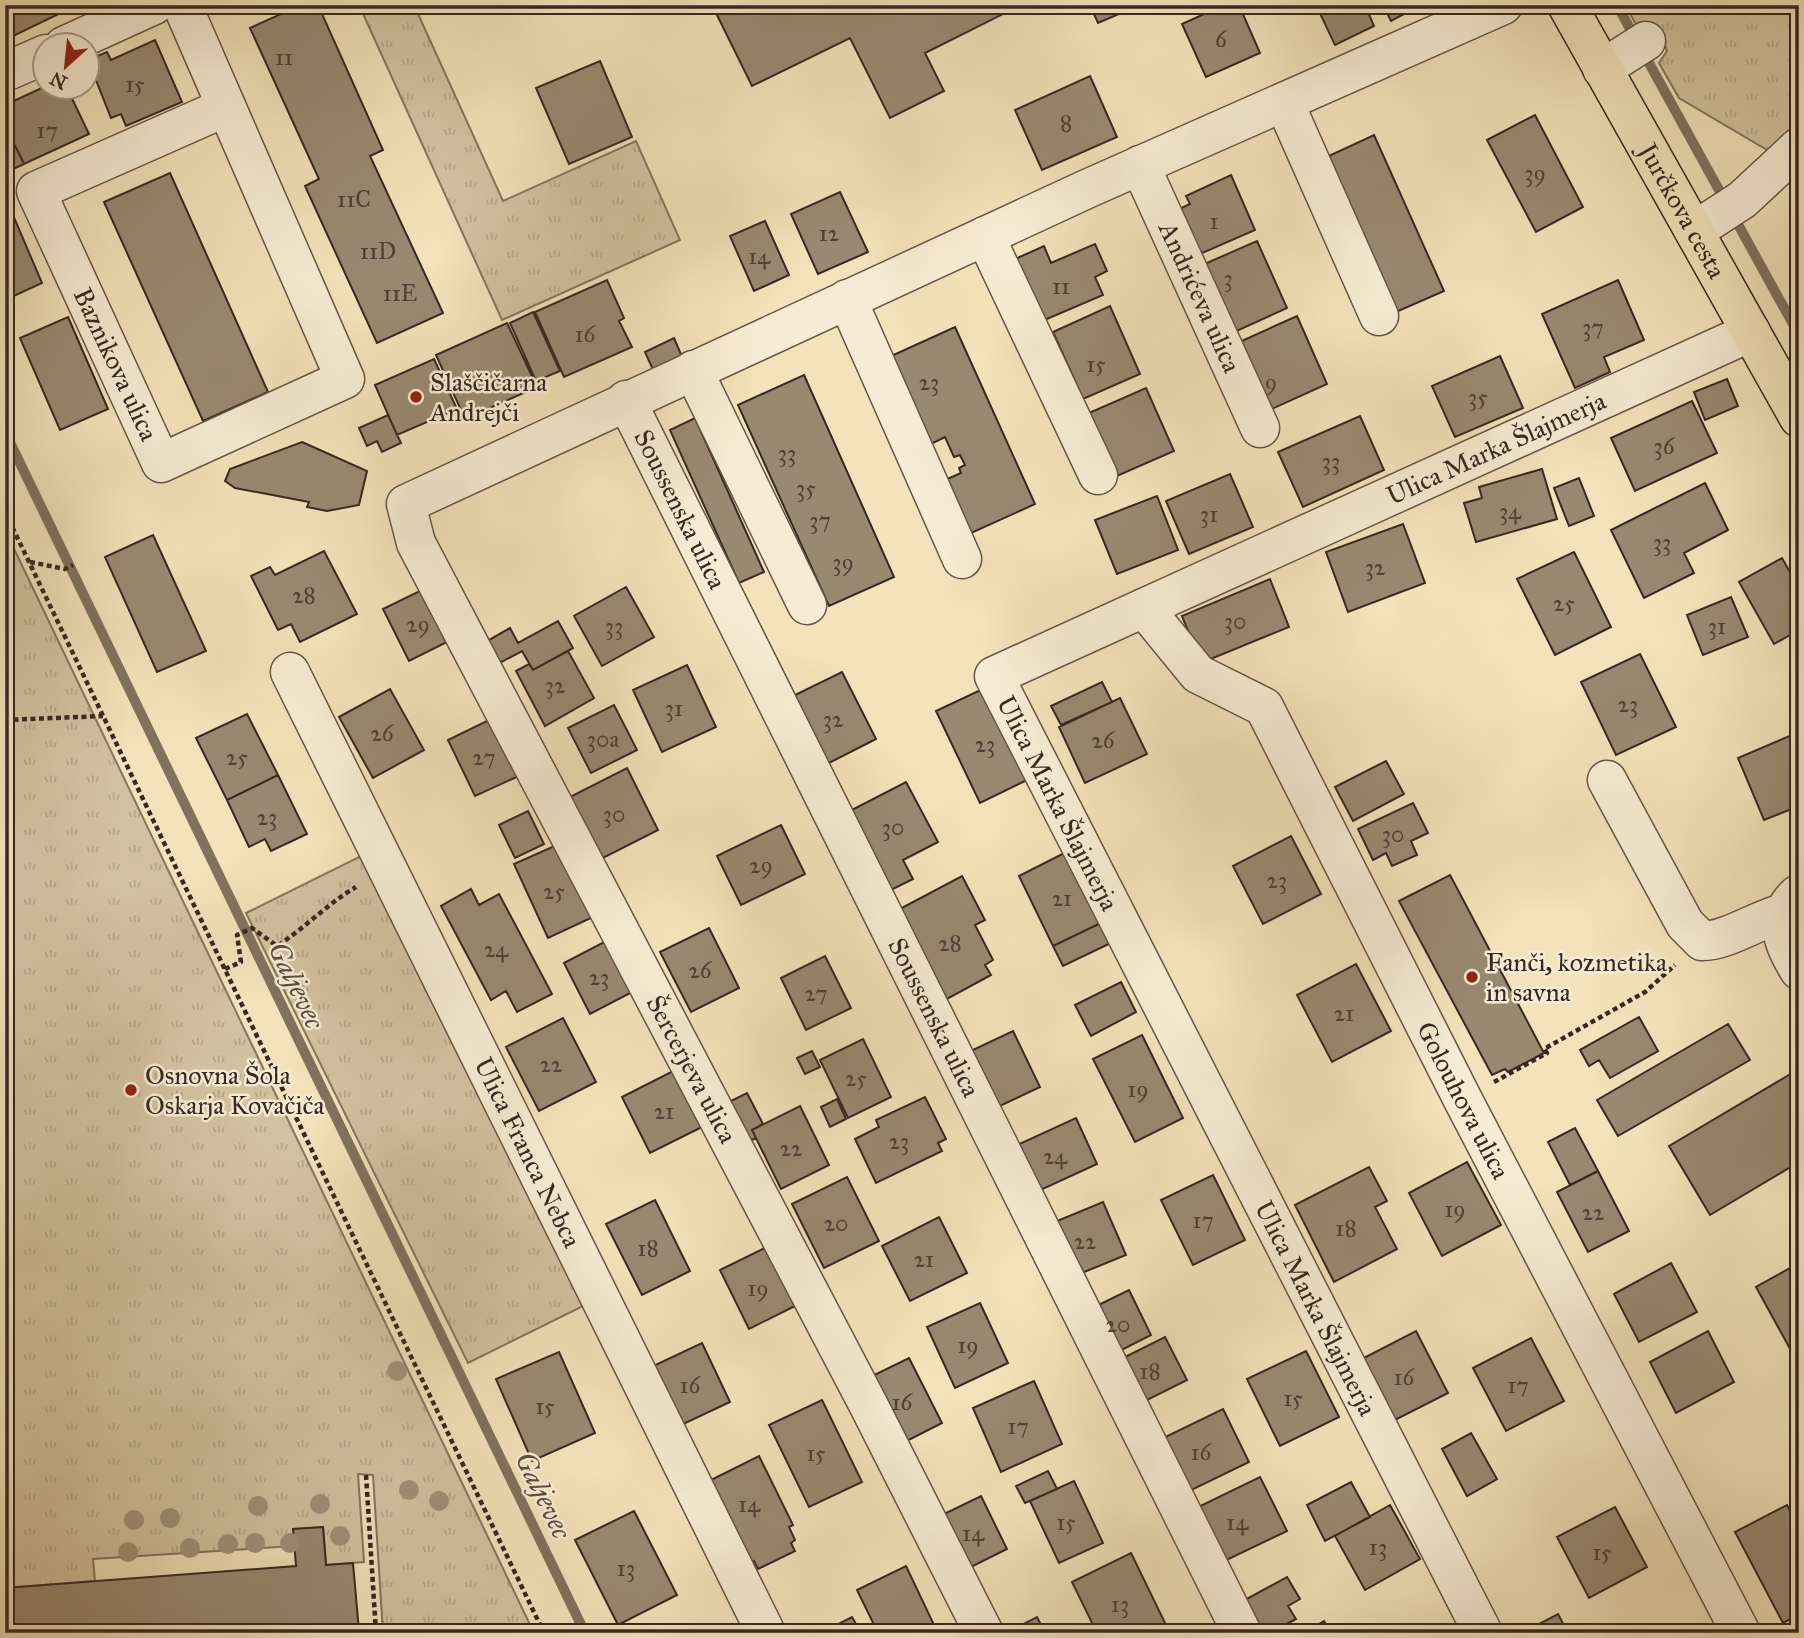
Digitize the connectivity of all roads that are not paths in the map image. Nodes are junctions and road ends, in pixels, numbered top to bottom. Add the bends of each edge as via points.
1 (153, 5) edge
2 (182, 5) edge
3 (1503, 5) edge
4 (1567, 5) edge
5 (94, 32) edge
6 (32, 60) edge
7 (5, 72) edge
8 (1284, 102) junction
9 (226, 107) junction
10 (1799, 147) edge
11 (1140, 165) junction
12 (1718, 217) junction
13 (985, 236) junction
14 (847, 299) junction
15 (1379, 316) dead end
16 (1751, 332) junction
17 (693, 370) junction
18 (626, 400) junction
19 (1799, 418) edge
20 (1260, 428) dead end
21 (1098, 475) dead end
22 (962, 559) dead end
23 (807, 605) dead end
24 (1144, 608) junction
25 (290, 672) dead end
26 (1607, 780) dead end
27 (1791, 903) edge
28 (1799, 970) edge
29 (766, 1633) edge
30 (984, 1633) edge
31 (1242, 1633) edge
32 (1483, 1633) edge
33 (1741, 1633) edge

1 - 5 street
2 - 9 street, Baznikova ulica
3 - 8 street
4 - 12 main road, Jurčkova cesta via 1626,54
6 - 7 street
8 - 11 street
8 - 15 street
9 - 9 street, Baznikova ulica via 345,379 161,463 36,191
10 - 12 street
11 - 13 street
11 - 20 street, Andrićeva ulica
12 - 16 main road, Jurčkova cesta
13 - 14 street
13 - 21 street
14 - 17 street
14 - 22 street
16 - 19 main road, Jurčkova cesta
16 - 24 street, Ulica Marka Šlajmerja
17 - 18 street
17 - 23 street
18 - 30 street, Šercerjeva ulica via 406,504 416,542
18 - 31 street, Soussenska ulica
24 - 32 street, Ulica Marka Šlajmerja via 994,676
24 - 33 street, Golouhova ulica via 1198,674 1264,707
25 - 29 street, Ulica Franca Nebca
26 - 27 street via 1685,924 1702,941 1715,941
27 - 28 street via 1784,945

